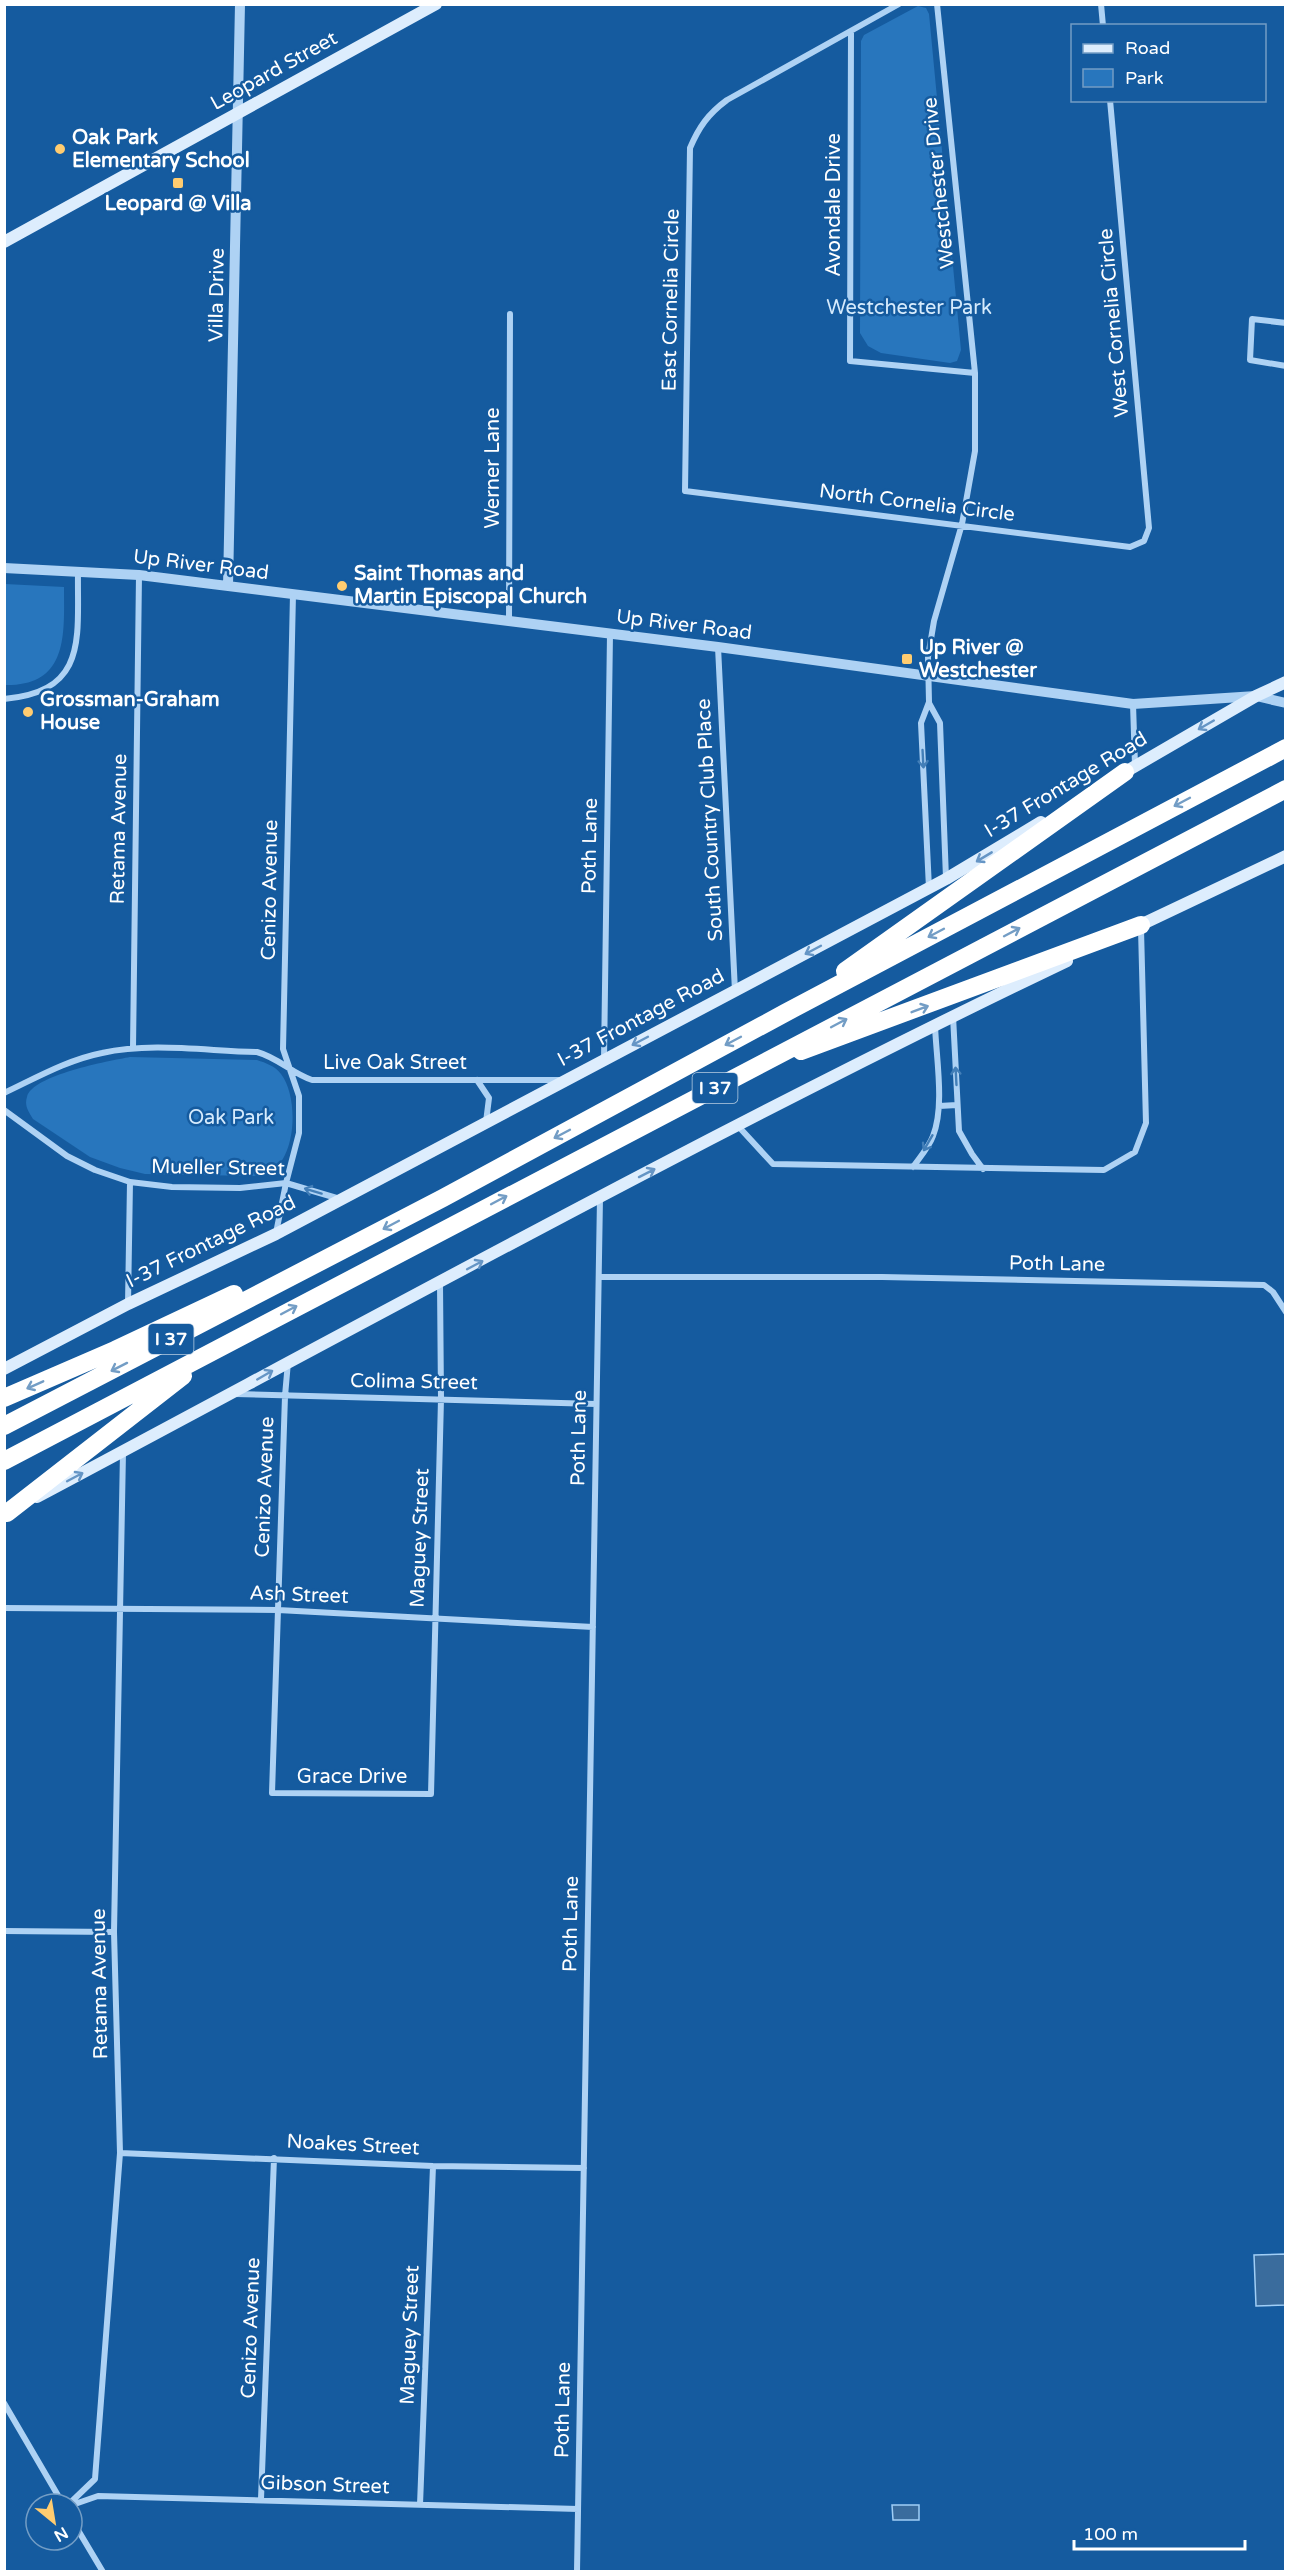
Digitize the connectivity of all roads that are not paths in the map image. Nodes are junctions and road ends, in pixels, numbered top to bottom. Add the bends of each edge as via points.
1 (240, 4) edge
2 (436, 4) edge
3 (899, 4) edge
4 (937, 4) edge
5 (1101, 4) edge
6 (1103, 24) edge
7 (851, 31) junction
8 (1110, 102) edge
9 (239, 112) junction
10 (4, 242) edge
11 (510, 314) dead end
12 (1286, 323) edge
13 (1286, 366) edge
14 (975, 374) junction
15 (685, 491) joint
16 (962, 524) junction
17 (1144, 541) joint
18 (4, 568) edge
19 (78, 572) junction
20 (139, 575) junction
21 (228, 586) junction
22 (293, 594) junction
23 (509, 621) junction
24 (610, 634) junction
25 (718, 647) junction
26 (928, 677) junction
27 (1286, 682) edge
28 (1256, 696) junction
29 (4, 699) edge
30 (929, 702) junction
31 (1286, 703) edge
32 (1132, 704) junction
33 (1278, 751) edge
34 (1130, 769) junction
35 (1286, 789) edge
36 (1286, 856) edge
37 (946, 879) junction
38 (928, 888) junction
39 (1141, 925) junction
40 (735, 991) junction
41 (785, 1013) junction
42 (953, 1016) junction
43 (935, 1024) junction
44 (133, 1048) junction
45 (604, 1060) junction
46 (765, 1061) junction
47 (290, 1068) junction
48 (477, 1080) junction
49 (564, 1080) junction
50 (4, 1093) edge
51 (957, 1105) junction
52 (939, 1106) junction
53 (4, 1110) edge
54 (486, 1122) junction
55 (738, 1126) junction
56 (913, 1167) junction
57 (983, 1169) junction
58 (130, 1182) junction
59 (285, 1183) junction
60 (600, 1198) junction
61 (341, 1199) junction
62 (276, 1234) junction
63 (338, 1252) junction
64 (598, 1277) junction
65 (440, 1284) junction
66 (128, 1304) junction
67 (1286, 1312) edge
68 (222, 1345) junction
69 (288, 1361) junction
70 (4, 1369) edge
71 (232, 1394) junction
72 (285, 1396) junction
73 (4, 1398) edge
74 (441, 1399) junction
75 (596, 1404) junction
76 (4, 1426) edge
77 (123, 1451) junction
78 (4, 1461) edge
79 (6, 1514) edge
80 (120, 1607) junction
81 (4, 1608) edge
82 (278, 1610) junction
83 (434, 1618) junction
84 (593, 1627) junction
85 (272, 1793) joint
86 (431, 1794) joint
87 (4, 1931) edge
88 (114, 1932) junction
89 (120, 2153) junction
90 (274, 2158) junction
91 (433, 2166) junction
92 (584, 2168) junction
93 (4, 2403) edge
94 (56, 2492) edge
95 (82, 2492) edge
96 (261, 2499) junction
97 (84, 2500) edge
98 (420, 2505) junction
99 (578, 2509) junction
100 (84, 2540) edge
101 (103, 2571) edge
102 (577, 2571) edge

1 - 9 street, Villa Drive
2 - 9 main road, Leopard Street
3 - 7 street
4 - 14 street, Westchester Drive
5 - 6 street
7 - 14 street, Avondale Drive via 849,361
7 - 15 street, East Cornelia Circle via 727,100 709,114 690,148
8 - 17 street, West Cornelia Circle via 1149,528
9 - 10 main road, Leopard Street
9 - 21 street, Villa Drive
11 - 23 street, Werner Lane
12 - 13 street via 1252,319 1251,360
14 - 16 street, Westchester Drive via 975,451
15 - 16 street, North Cornelia Circle
16 - 17 street, North Cornelia Circle via 1131,547
16 - 26 street, Westchester Drive via 934,621
18 - 19 street, Up River Road
19 - 20 street, Up River Road
19 - 29 street via 76,650 67,670 49,688 30,697
20 - 21 street, Up River Road
20 - 44 street, Retama Avenue
21 - 22 street, Up River Road
22 - 23 street, Up River Road
22 - 47 street, Cenizo Avenue via 283,1049
23 - 24 street, Up River Road
24 - 25 street, Up River Road
24 - 45 street, Poth Lane
25 - 26 street, Up River Road
25 - 40 street, South Country Club Place
26 - 30 street, Westchester Drive
26 - 32 street, Up River Road
27 - 28 main road, I-37 Frontage Road
28 - 31 street, Up River Road
28 - 32 street, Up River Road
28 -> 34 main road, I-37 Frontage Road
30 - 37 street via 940,723
30 -> 38 street via 921,723
32 - 34 street
33 -> 41 highway, I 37
34 -> 37 main road, I-37 Frontage Road
34 - 41 highway
46 -> 35 highway, I 37
36 - 39 main road
37 - 38 main road, I-37 Frontage Road
38 -> 40 main road, I-37 Frontage Road
39 - 42 main road
46 -> 39 highway via 821,1046
39 - 57 street via 1146,1123 1135,1152 1104,1170
40 -> 45 main road, I-37 Frontage Road
41 -> 63 highway, I 37
42 - 43 main road
51 -> 42 street
43 - 52 street
43 - 55 main road
44 - 47 street, Live Oak Street via 257,1052
44 - 50 street, Live Oak Street via 72,1061
45 - 49 main road, I-37 Frontage Road
68 -> 46 highway, I 37
47 - 48 street, Live Oak Street via 312,1080
47 - 59 street, Cenizo Avenue via 299,1096 299,1133
48 - 49 street, Live Oak Street
48 - 54 street, Live Oak Street via 489,1098
49 - 54 main road, I-37 Frontage Road
51 - 52 street
51 - 57 street via 962,1140
52 -> 56 street via 933,1137
53 - 58 street, Mueller Street via 67,1156
54 - 61 main road, I-37 Frontage Road
55 - 56 street via 773,1164
60 -> 55 main road
56 - 57 street
58 - 59 street, Mueller Street via 183,1188
58 - 66 street
61 -> 59 street, Mueller Street
59 - 62 street, Cenizo Avenue
60 - 64 street, Poth Lane
65 -> 60 main road
61 - 62 main road, I-37 Frontage Road
62 - 66 main road, I-37 Frontage Road
63 -> 73 highway via 290,1267
63 -> 76 highway, I 37
64 - 67 street, Poth Lane via 882,1277 1264,1285
64 - 75 street, Poth Lane
65 - 69 main road
65 - 74 street, Maguey Street
66 - 70 main road, I-37 Frontage Road
68 - 78 highway, I 37
68 - 79 highway
71 -> 69 main road
69 - 72 street, Cenizo Avenue
71 - 72 street, Colima Street
71 - 77 main road
72 - 74 street, Colima Street
72 - 82 street, Cenizo Avenue
74 - 75 street, Colima Street
74 - 83 street, Maguey Street
75 - 84 street, Poth Lane
79 -> 77 main road
77 - 80 street, Retama Avenue
80 - 81 street, Ash Street
80 - 82 street, Ash Street
80 - 88 street, Retama Avenue
82 - 83 street, Ash Street
82 - 85 street, Cenizo Avenue
83 - 84 street, Ash Street
83 - 86 street, Maguey Street
84 - 92 street, Poth Lane
85 - 86 street, Grace Drive
87 - 88 street
88 - 89 street, Retama Avenue
89 - 90 street, Noakes Street
89 - 95 street, Retama Avenue via 95,2479
90 - 91 street, Noakes Street
90 - 96 street, Cenizo Avenue
91 - 92 street, Noakes Street
91 - 98 street, Maguey Street
92 - 99 street, Poth Lane
93 - 94 street
96 - 97 street, Gibson Street via 98,2496
96 - 98 street, Gibson Street
98 - 99 street, Gibson Street
99 - 102 street, Poth Lane
100 - 101 street

